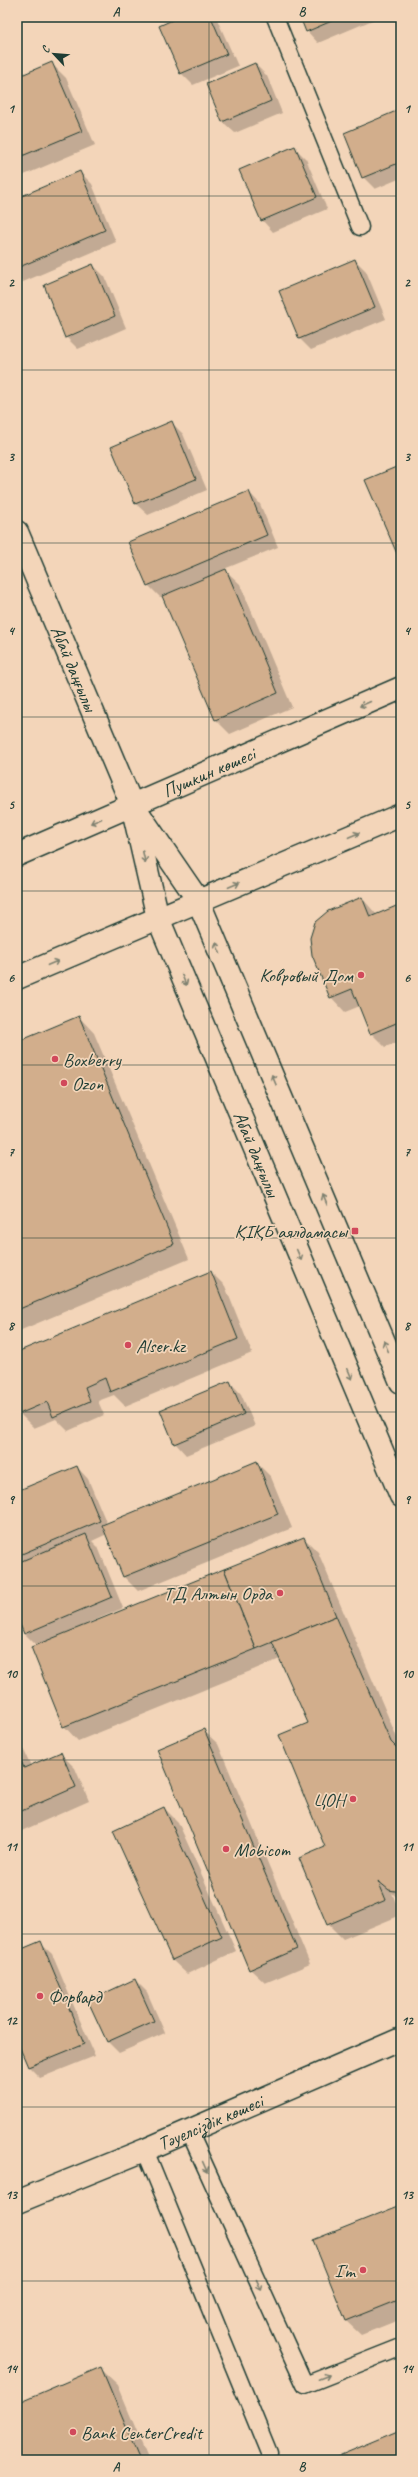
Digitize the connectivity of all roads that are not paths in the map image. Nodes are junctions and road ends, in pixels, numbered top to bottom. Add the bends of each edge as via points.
1 (275, 17) edge
2 (360, 227) dead end
3 (17, 532) edge
4 (401, 688) edge
5 (132, 805) junction
6 (401, 814) edge
7 (17, 855) edge
8 (198, 900) junction
9 (158, 918) junction
10 (17, 978) edge
11 (401, 1382) edge
12 (401, 1496) edge
13 (401, 2039) edge
14 (189, 2131) junction
15 (145, 2150) junction
16 (17, 2202) edge
17 (401, 2347) edge
18 (269, 2453) dead end

1 - 2 lane
3 - 5 main road, Абай даңғылы
4 -> 5 main road, Пушкин көшесі
5 -> 7 main road, Пушкин көшесі
5 - 8 main road, Абай даңғылы
5 -> 9 main road, Абай даңғылы
8 -> 6 main road
8 - 9 main road
11 -> 8 main road, Абай даңғылы
10 -> 9 main road
9 -> 12 main road, Абай даңғылы
13 - 14 main road, Тәуелсіздік көшесі
14 - 15 main road, Тәуелсіздік көшесі
14 -> 17 lane via 305,2385
15 - 16 main road, Тәуелсіздік көшесі
15 - 18 lane

